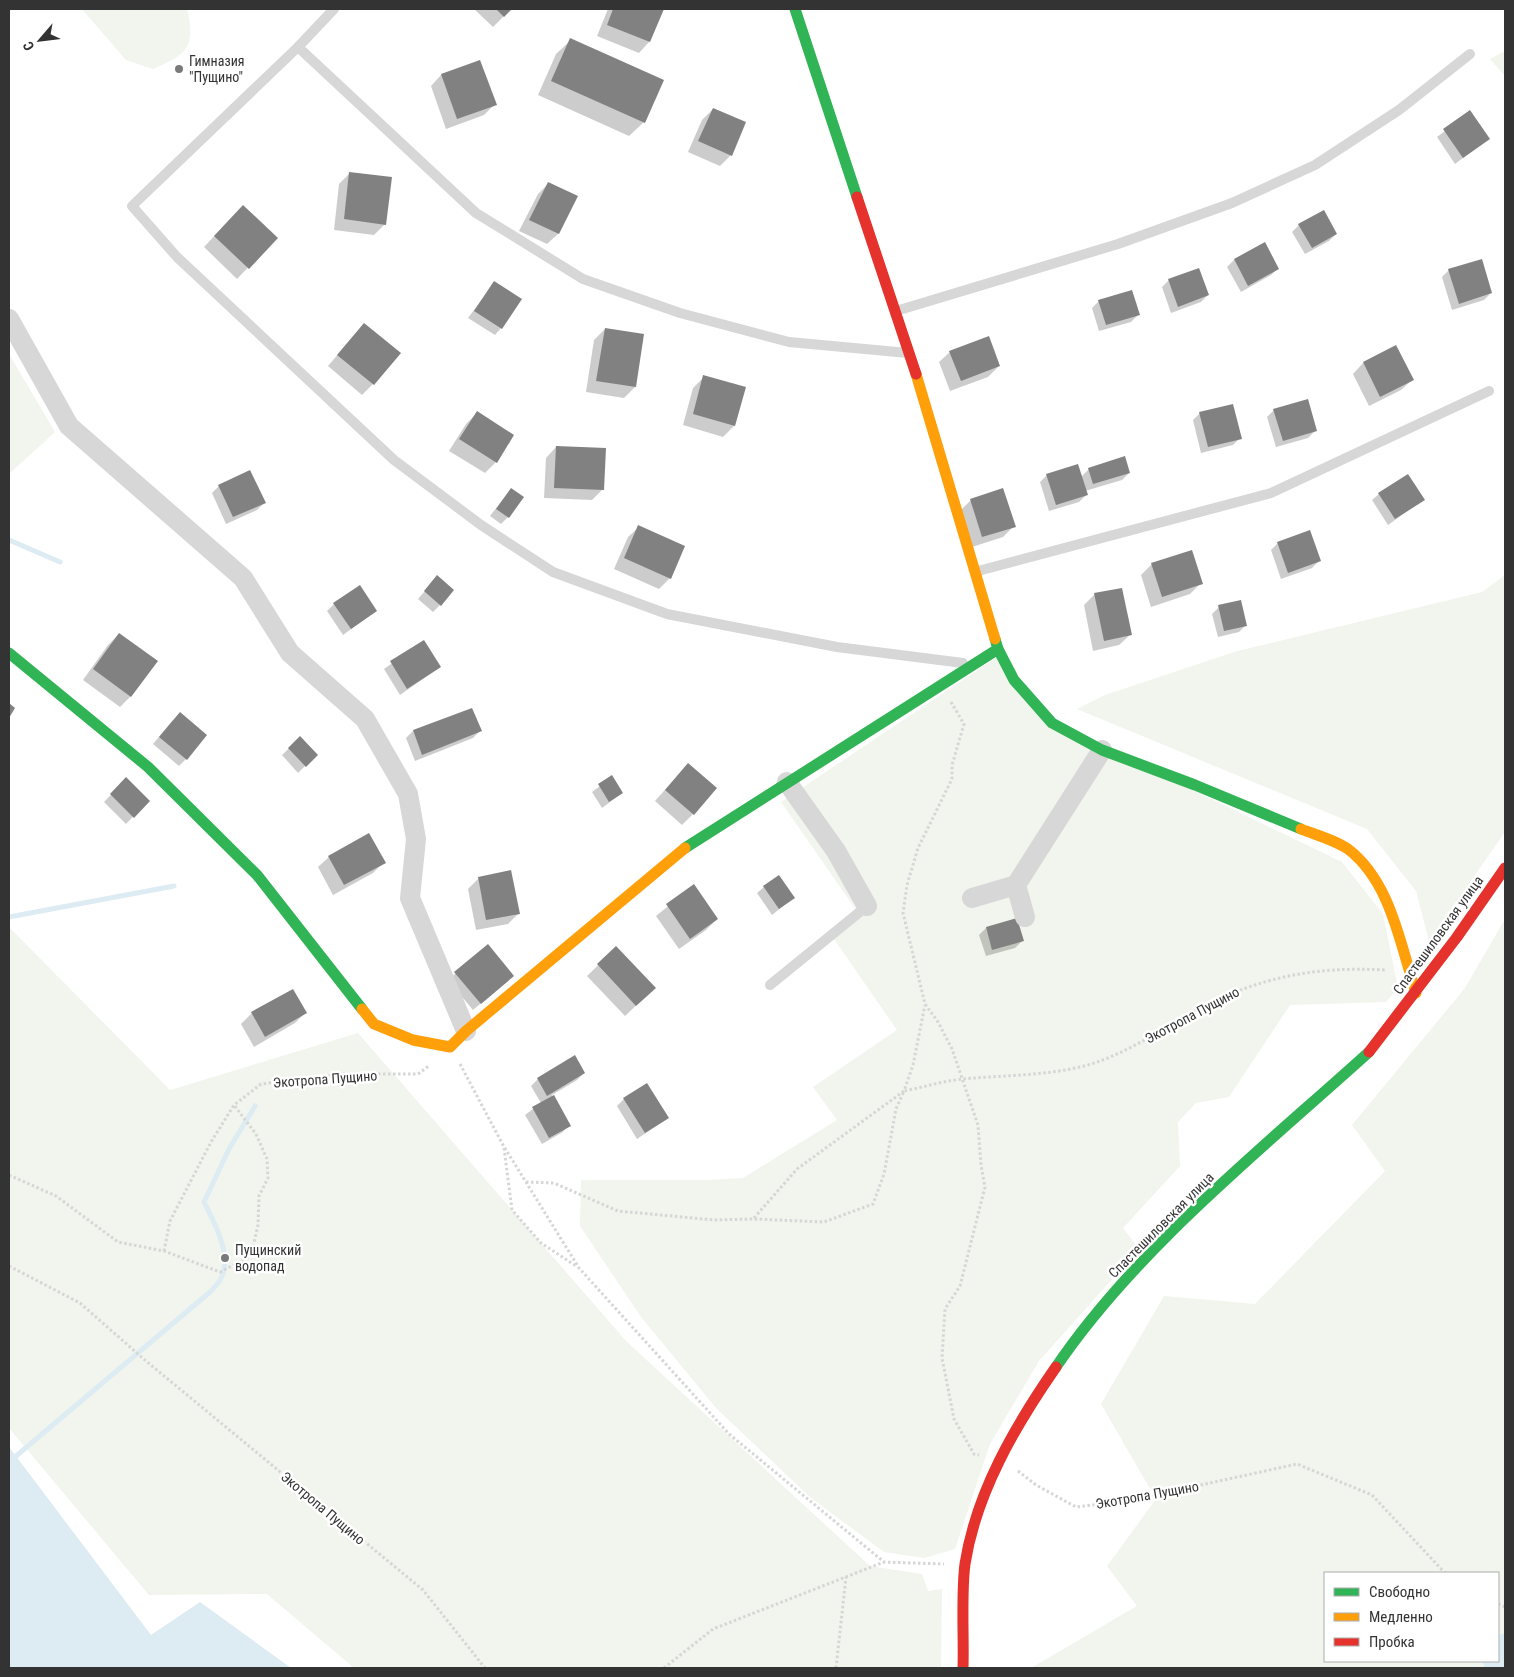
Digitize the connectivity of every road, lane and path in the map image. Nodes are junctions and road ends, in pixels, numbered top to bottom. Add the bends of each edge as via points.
1 (334, 9) edge
2 (795, 9) edge
3 (298, 48) junction
4 (1470, 54) dead end
5 (895, 311) junction
6 (9, 318) edge
7 (908, 353) junction
8 (1489, 391) dead end
9 (977, 572) junction
10 (998, 649) junction
11 (9, 653) edge
12 (971, 664) junction
13 (947, 680) junction
14 (1102, 750) junction
15 (786, 782) junction
16 (1505, 868) edge
17 (1016, 885) junction
18 (972, 898) dead end
19 (867, 906) joint
20 (1025, 917) dead end
21 (1388, 970) dead end
22 (770, 985) dead end
23 (1416, 993) junction
24 (925, 1004) junction
25 (466, 1030) junction
26 (450, 1047) junction
27 (964, 1079) junction
28 (904, 1091) junction
29 (234, 1105) junction
30 (503, 1145) junction
31 (9, 1174) edge
32 (526, 1182) junction
33 (754, 1218) junction
34 (164, 1251) junction
35 (9, 1266) edge
36 (579, 1268) junction
37 (1001, 1459) junction
38 (884, 1562) junction
39 (964, 1565) junction
40 (1444, 1572) edge
41 (845, 1578) junction
42 (485, 1668) edge
43 (664, 1668) edge
44 (836, 1668) edge
45 (962, 1668) edge

1 - 3 lane
2 - 5 street
3 - 7 lane via 476,213 583,279 680,313 789,342
3 - 12 lane via 132,206 177,257 394,460 481,525 553,572 667,614 837,647
4 - 5 lane via 1400,110 1315,164 1232,203 1118,244
5 - 7 street
6 - 25 street via 69,426 243,578 290,653 365,718 408,794 416,839 410,898
7 - 9 street
8 - 9 lane via 1271,493
9 - 10 street
10 - 12 street
10 - 14 street via 1014,680 1052,723
11 - 26 street via 148,766 257,875 374,1024 413,1040
12 - 13 street
13 - 15 street
13 - 24 path, Экотропа Пущино via 951,702 964,724 952,765 952,778 918,848 907,884 903,913
14 - 17 street
14 - 23 street via 1346,848 1369,868 1384,894
15 - 19 street via 836,852
15 - 25 street via 680,851
16 - 23 street, Спастешиловская улица
17 - 18 street
17 - 20 street
19 - 22 lane
21 - 27 path, Экотропа Пущино via 1363,968 1298,973 1249,985 1124,1052 1086,1065 1014,1076
23 - 37 street, Спастешиловская улица via 1373,1048 1205,1201 1124,1281 1068,1349 1031,1403
24 - 27 path, Экотропа Пущино via 938,1022
24 - 28 path via 913,1065
25 - 26 street
26 - 29 path, Экотропа Пущино via 418,1074 344,1074 261,1084
26 - 30 path
27 - 28 path, Экотропа Пущино
27 - 37 path, Экотропа Пущино via 978,1125 986,1188 960,1286 945,1309 942,1358 954,1419 974,1454
28 - 33 path, Экотропа Пущино via 797,1169
28 - 33 path via 896,1109 884,1174 873,1204 824,1222
29 - 34 path, Экотропа Пущино via 170,1221
29 - 34 path via 256,1134 268,1159 268,1178 259,1196 258,1225 251,1256 220,1272
30 - 32 path
30 - 36 path via 512,1210 541,1243
31 - 34 path via 56,1196 118,1242
32 - 33 path via 554,1183 618,1210 714,1220
32 - 36 path
35 - 42 path, Экотропа Пущино via 80,1303 423,1590
36 - 38 path via 729,1434
37 - 39 street, Спастешиловская улица via 980,1506
37 - 40 path, Экотропа Пущино via 1036,1485 1076,1507 1132,1500 1297,1464 1372,1495
38 - 39 path
38 - 41 path
39 - 45 street, Спастешиловская улица
41 - 43 path via 713,1629
41 - 44 path

